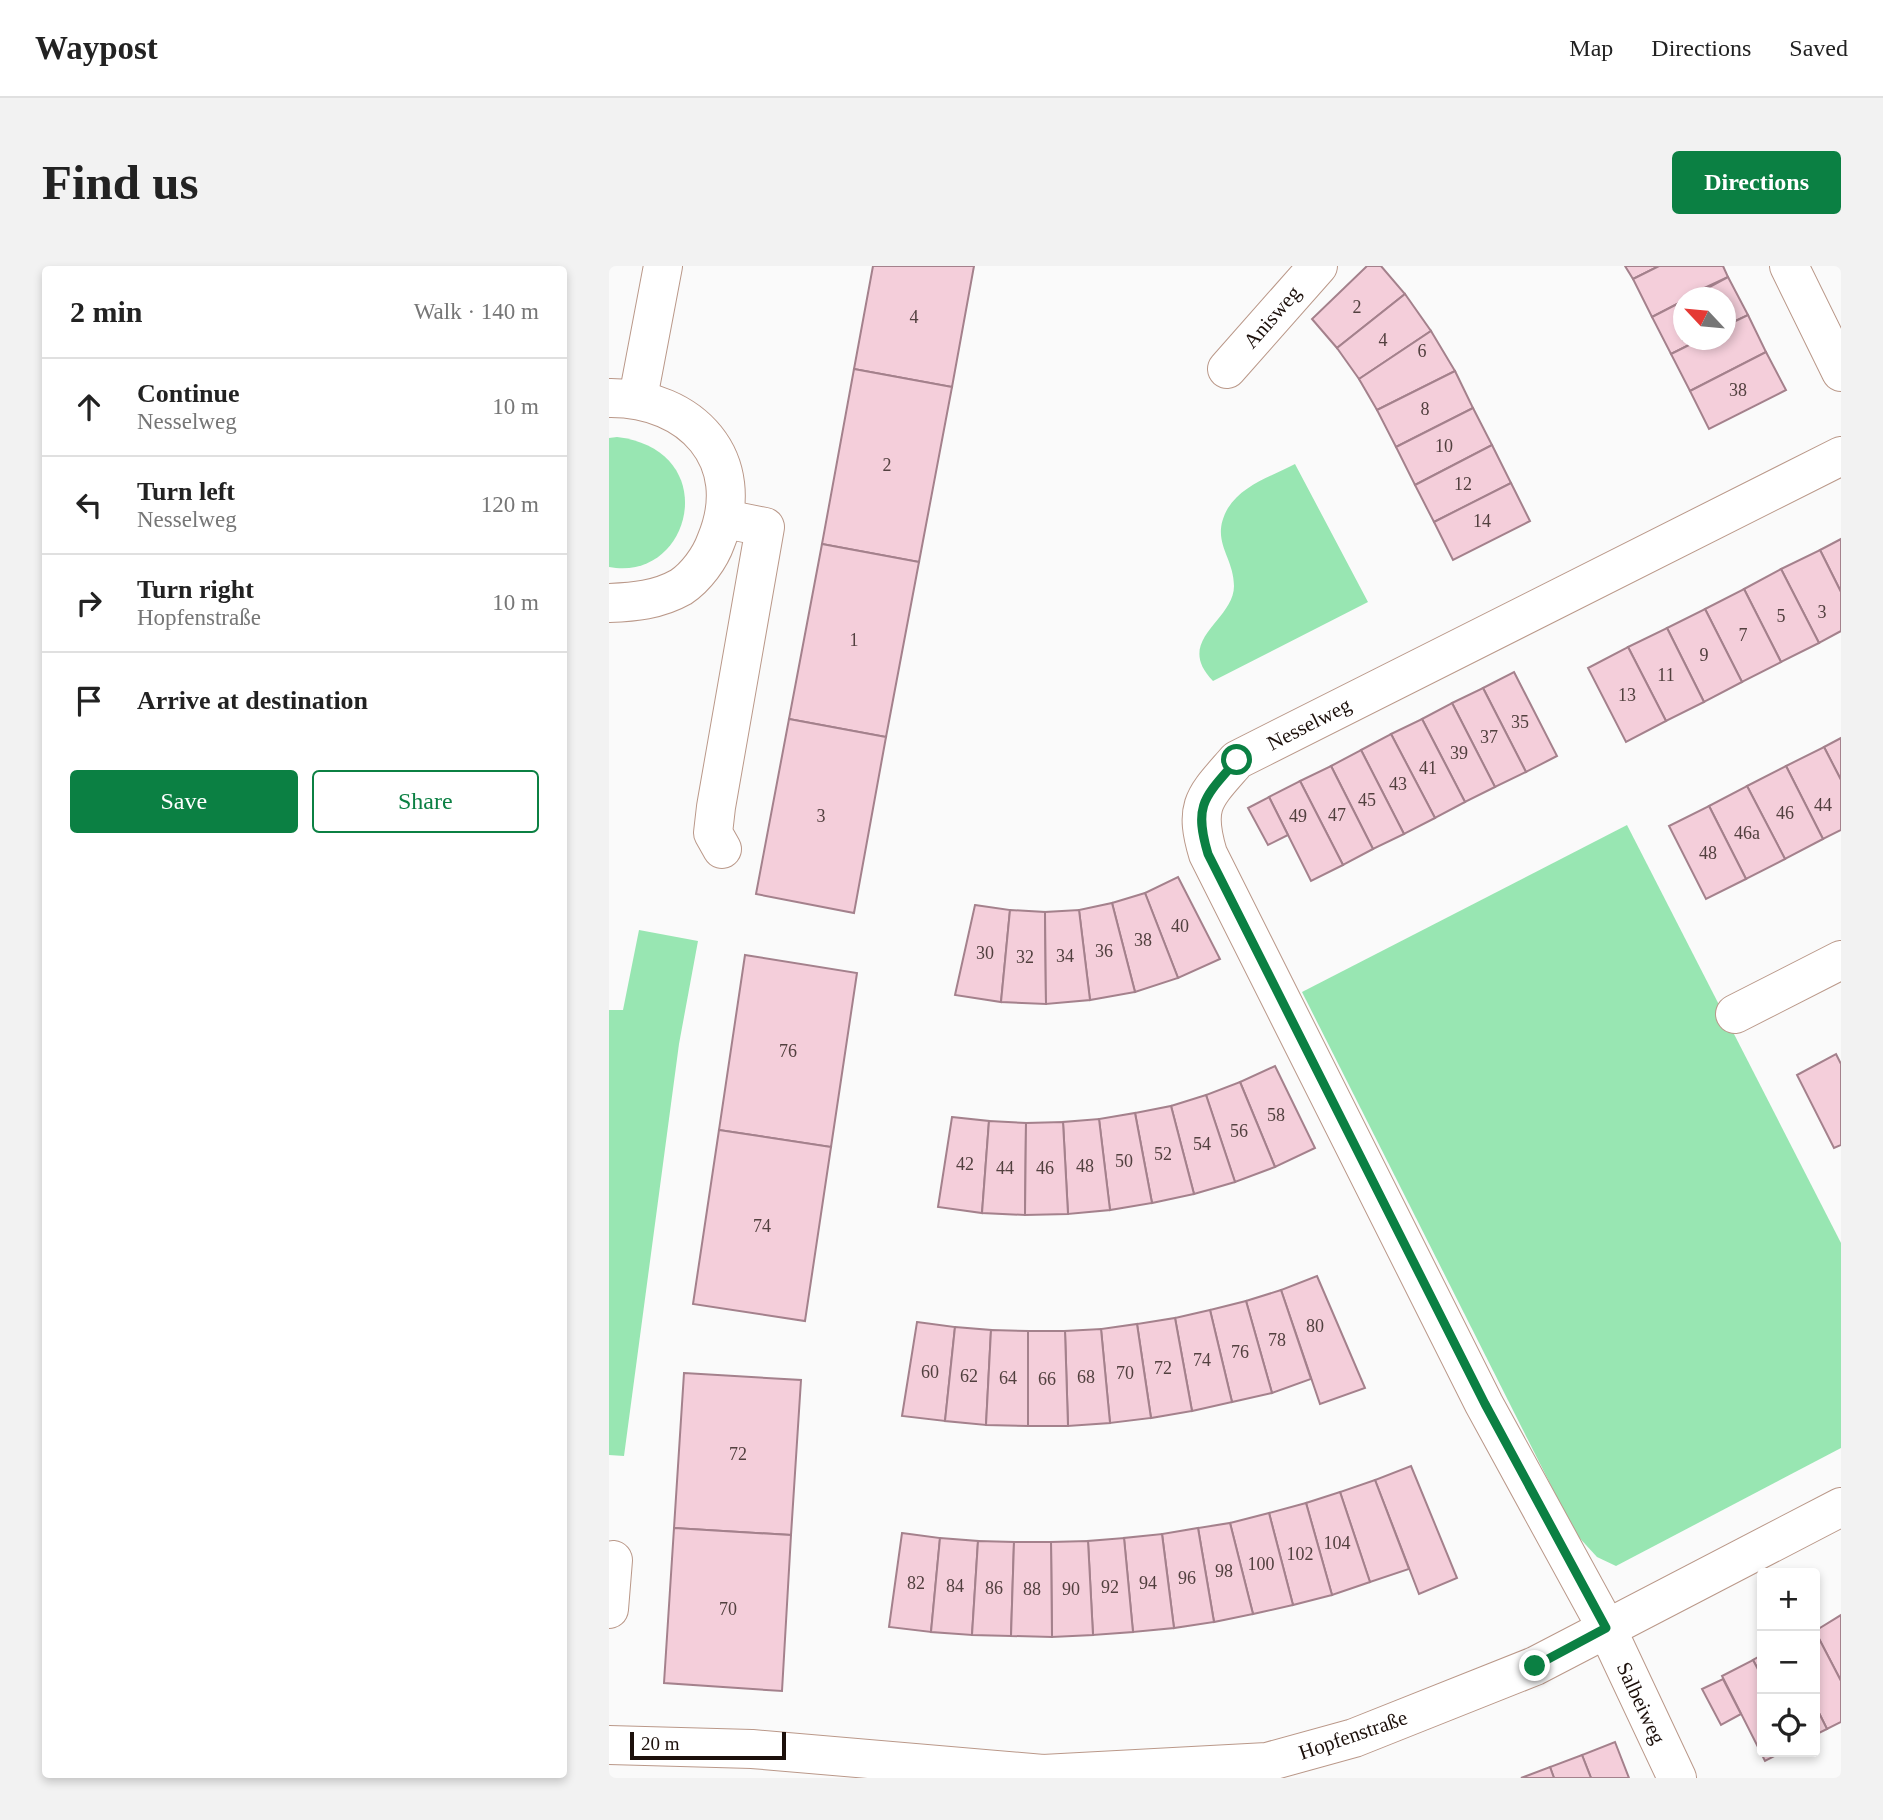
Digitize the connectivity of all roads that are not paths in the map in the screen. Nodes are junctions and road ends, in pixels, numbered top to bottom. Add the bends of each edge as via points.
1 (663, 266) edge
2 (1318, 266) edge
3 (1789, 266) edge
4 (1227, 369) dead end
5 (1841, 372) edge
6 (623, 398) edge
7 (1841, 456) edge
8 (726, 519) junction
9 (609, 603) edge
10 (722, 849) dead end
11 (1841, 960) edge
12 (1735, 1014) dead end
13 (1841, 1507) edge
14 (613, 1560) dead end
15 (609, 1609) edge
16 (1606, 1628) junction
17 (609, 1745) edge
18 (1269, 1770) edge
19 (1677, 1778) edge

1 - 6 street
2 - 4 street, Anisweg
3 - 5 street
6 - 8 street via 670,408 697,427 716,454 726,486
7 - 16 street, Nesselweg via 1237,760 1204,798 1200,829 1208,854 1478,1392
8 - 9 street via 710,557 682,586 645,602
8 - 10 street via 765,527 716,807 713,833
11 - 12 street
13 - 16 street, Hopfenstraße
14 - 15 street
16 - 18 street, Hopfenstraße via 1535,1666
16 - 19 street, Salbeiweg
17 - 18 street, Hopfenstraße via 752,1749 1043,1774

